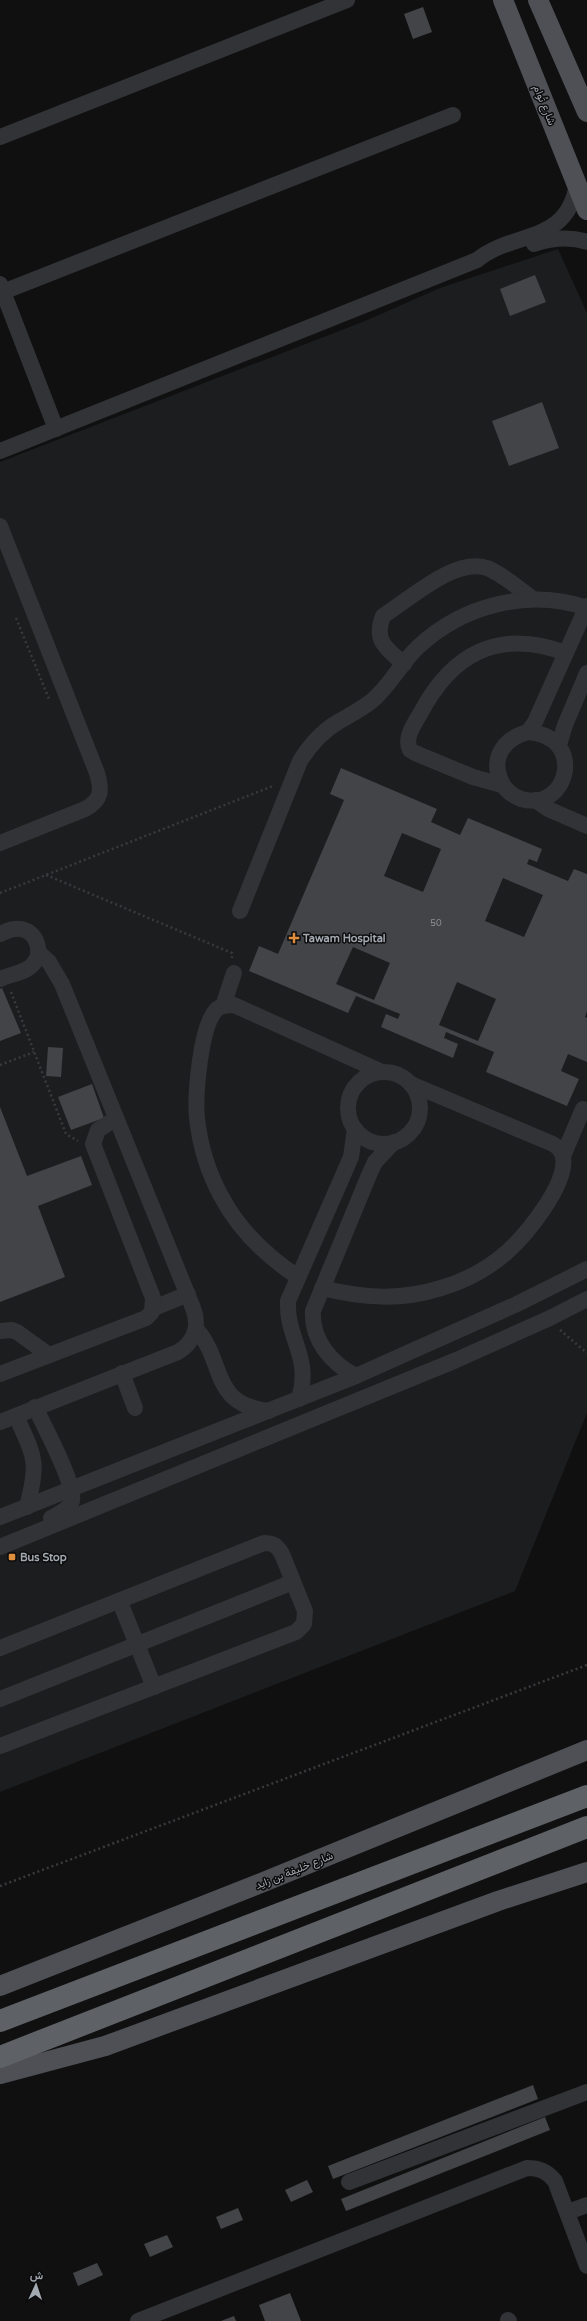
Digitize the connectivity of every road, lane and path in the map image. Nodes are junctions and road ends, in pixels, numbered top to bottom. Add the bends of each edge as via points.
1 (347, 0) edge
2 (504, 0) edge
3 (538, 0) edge
4 (587, 112) edge
5 (453, 115) dead end
6 (0, 136) edge
7 (577, 184) junction
8 (587, 210) edge
9 (587, 242) edge
10 (477, 260) junction
11 (1, 290) edge
12 (56, 428) junction
13 (0, 450) edge
14 (0, 526) edge
15 (533, 599) junction
16 (587, 608) edge
17 (566, 652) junction
18 (404, 664) junction
19 (587, 673) edge
20 (528, 732) junction
21 (559, 745) junction
22 (292, 778) junction
23 (502, 785) junction
24 (535, 800) junction
25 (587, 826) edge
26 (0, 843) edge
27 (46, 875) junction
28 (0, 893) edge
29 (240, 911) dead end
30 (0, 934) edge
31 (38, 952) junction
32 (232, 953) dead end
33 (234, 973) dead end
34 (2, 978) edge
35 (223, 1006) junction
36 (34, 1052) junction
37 (0, 1065) edge
38 (382, 1072) junction
39 (411, 1084) junction
40 (583, 1109) dead end
41 (116, 1119) junction
42 (355, 1129) junction
43 (394, 1142) junction
44 (94, 1151) junction
45 (563, 1156) junction
46 (587, 1269) edge
47 (298, 1277) junction
48 (322, 1288) junction
49 (188, 1294) junction
50 (587, 1299) edge
51 (154, 1308) junction
52 (550, 1318) junction
53 (196, 1330) junction
54 (0, 1331) edge
55 (587, 1354) edge
56 (49, 1355) junction
57 (122, 1373) junction
58 (0, 1374) edge
59 (356, 1376) junction
60 (299, 1399) junction
61 (35, 1408) junction
62 (135, 1408) dead end
63 (270, 1410) junction
64 (16, 1416) junction
65 (0, 1422) edge
66 (70, 1489) junction
67 (27, 1507) junction
68 (0, 1517) edge
69 (18, 1539) junction
70 (0, 1547) edge
71 (293, 1582) junction
72 (120, 1602) junction
73 (138, 1644) junction
74 (0, 1648) edge
75 (587, 1665) edge
76 (154, 1687) junction
77 (0, 1699) edge
78 (0, 1746) edge
79 (587, 1750) edge
80 (587, 1796) edge
81 (587, 1827) edge
82 (587, 1872) edge
83 (0, 1886) edge
84 (0, 1986) edge
85 (0, 2021) edge
86 (0, 2057) edge
87 (0, 2074) edge
88 (587, 2092) edge
89 (349, 2182) dead end
90 (587, 2205) edge
91 (568, 2212) junction
92 (587, 2266) edge
93 (165, 2316) edge
94 (138, 2321) edge

1 - 6 street
2 - 7 main road, شارع تُوام
3 - 4 main road
5 - 11 street
7 - 8 main road, شارع تُوام
7 - 10 street via 569,209 551,228 494,250
9 - 10 street via 556,238 497,258
10 - 12 street
11 - 12 street
12 - 13 street
14 - 26 street via 97,773 100,795 98,801 85,809
15 - 16 street
15 - 18 street via 490,606 457,619 418,647
15 - 18 street via 487,568 473,566 448,573 383,616 379,626 380,637 385,647
16 - 17 street
17 - 20 street
17 - 23 street via 526,643 506,644 467,657 436,685 408,738 410,750 415,753 473,777
18 - 22 street via 369,704 338,722 314,741
19 - 21 street via 565,724
20 - 21 street via 540,732 551,737
20 - 23 street via 507,741 500,751 497,762
21 - 24 street via 566,762 564,780 552,794
22 - 27 path
22 - 29 street
23 - 24 street via 520,799
24 - 25 street via 548,809
27 - 28 path
27 - 32 path
30 - 31 street via 16,928 25,930 33,935 38,943
31 - 34 street via 34,964
31 - 41 street via 49,962 62,984
33 - 35 street
34 - 36 path
35 - 38 street via 234,1005
35 - 47 street via 214,1013 199,1063 196,1091 202,1146 221,1197 236,1220 254,1242
36 - 37 path
36 - 44 path via 66,1134
38 - 39 street via 392,1073
38 - 42 street via 364,1079 352,1093 348,1105 349,1118
39 - 43 street via 418,1094 419,1118 405,1137
39 - 45 street via 553,1144
40 - 45 street
41 - 44 street via 98,1130 94,1136
41 - 49 street
42 - 43 street via 372,1142
42 - 47 street via 351,1157
43 - 48 street via 375,1162
44 - 51 street via 153,1298
45 - 48 street via 562,1173 552,1195 524,1235 487,1267 466,1279 419,1294 395,1297 370,1297
46 - 59 street via 517,1304
47 - 60 street via 288,1301 288,1312 303,1363 303,1387
48 - 59 street via 313,1311 315,1329 329,1356
49 - 51 street
49 - 53 street via 196,1315
50 - 52 street
51 - 56 street via 146,1318
52 - 55 path
52 - 69 street via 454,1361
53 - 57 street via 190,1343 178,1352
53 - 63 street via 206,1343 219,1376 230,1394 248,1406
54 - 56 street via 17,1332
56 - 58 street
57 - 61 street
57 - 62 street
59 - 60 street
60 - 63 street
61 - 64 street
61 - 66 street
63 - 66 street
64 - 65 street
64 - 67 street via 34,1461 35,1472
66 - 67 street
66 - 69 street via 72,1501 68,1508 25,1530
67 - 68 street
69 - 70 street
71 - 72 street via 276,1546 264,1543
71 - 73 street
71 - 76 street via 305,1611 301,1629
72 - 73 street
72 - 74 street
73 - 76 street
73 - 77 street
75 - 83 path
76 - 78 street
79 - 84 main road, شارع خليفة بن زايد via 261,1884
80 - 85 highway
81 - 86 highway
82 - 87 main road via 498,1901 105,2046
88 - 89 street
90 - 91 street
91 - 92 street
91 - 93 street via 551,2176 540,2169 526,2168
93 - 94 street

